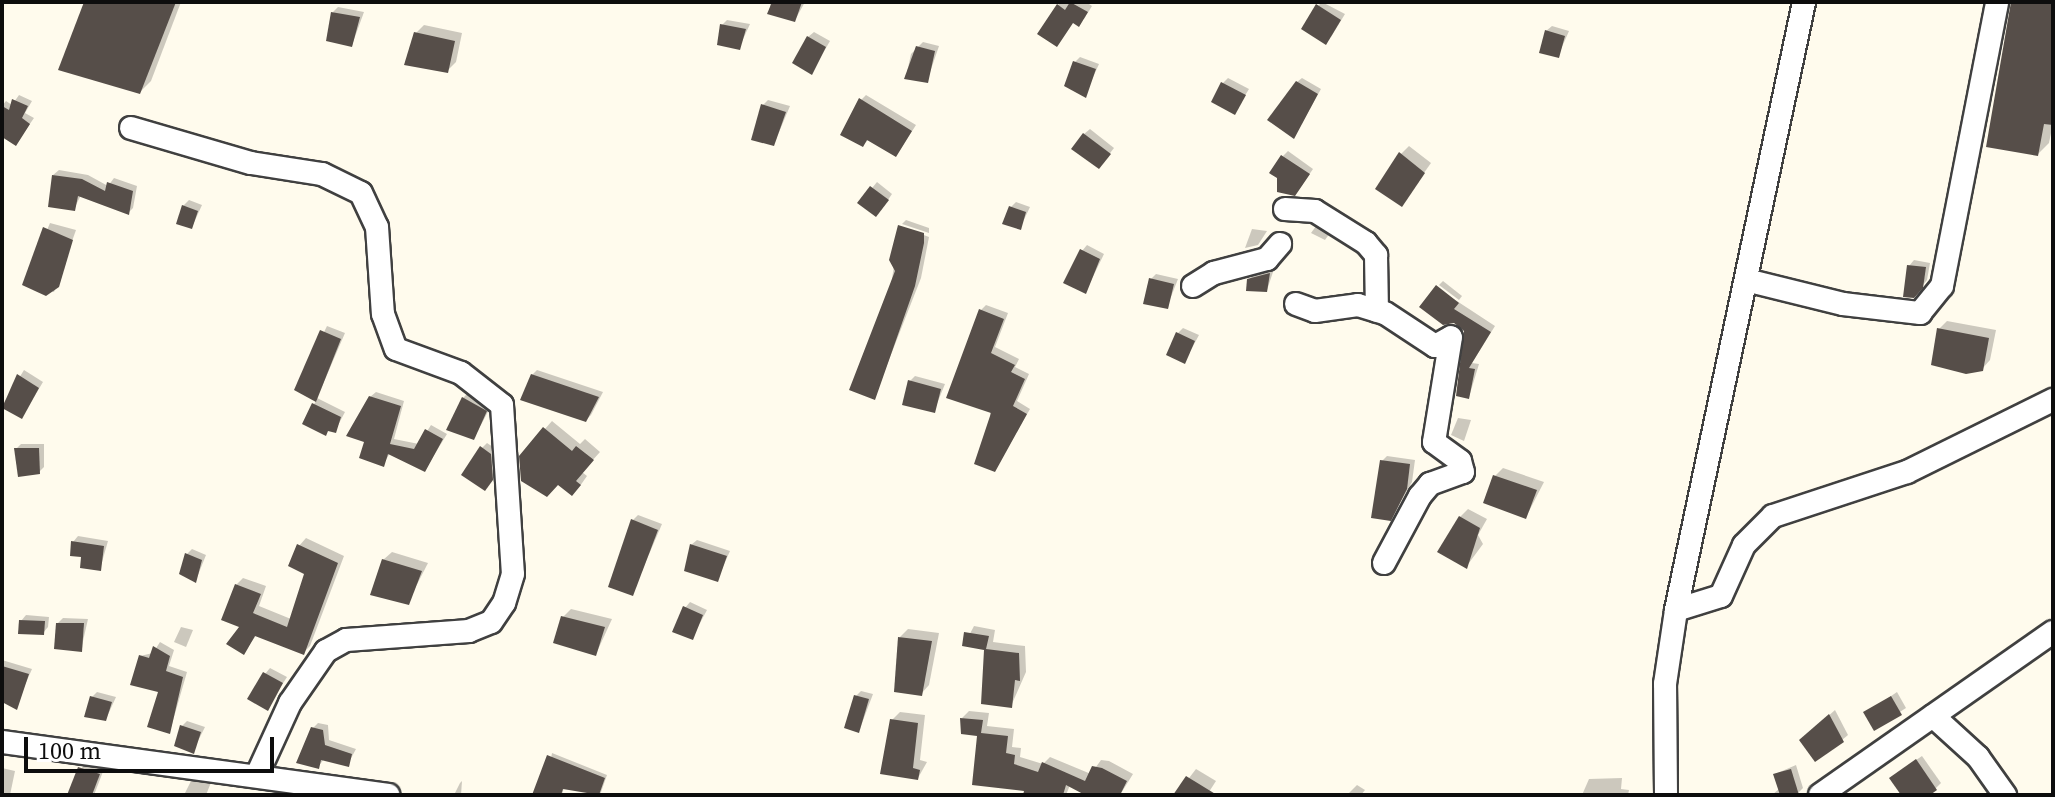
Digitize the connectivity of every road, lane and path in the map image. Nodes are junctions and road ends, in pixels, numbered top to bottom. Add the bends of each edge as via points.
1 (1804, 2) edge
2 (1997, 2) edge
3 (131, 128) dead end
4 (1285, 209) dead end
5 (1280, 244) dead end
6 (1746, 280) junction
7 (1193, 286) dead end
8 (1296, 304) dead end
9 (1377, 311) junction
10 (2053, 400) edge
11 (1384, 563) dead end
12 (1676, 610) junction
13 (2053, 632) edge
14 (1933, 716) junction
15 (2, 742) edge
16 (257, 775) junction
17 (388, 795) edge
18 (1666, 795) edge
19 (1820, 795) edge
20 (2005, 795) edge

1 - 6 street
2 - 6 street via 1942,286 1920,313 1843,304
3 - 16 street via 251,163 322,174 361,193 377,227 383,314 396,349 461,373 502,405 513,574 504,603 491,622 469,631 346,640 326,651 290,703
4 - 9 street via 1315,211 1366,243 1376,255
5 - 7 street via 1267,259 1214,273
6 - 12 street
8 - 9 street via 1315,311 1358,305
9 - 11 street via 1441,354 1434,442 1460,461 1463,472 1430,484
10 - 12 street via 1907,472 1773,516 1744,545 1721,596
12 - 18 street via 1665,684
13 - 14 street
14 - 19 street
14 - 20 street via 1978,757
15 - 16 street
16 - 17 street

